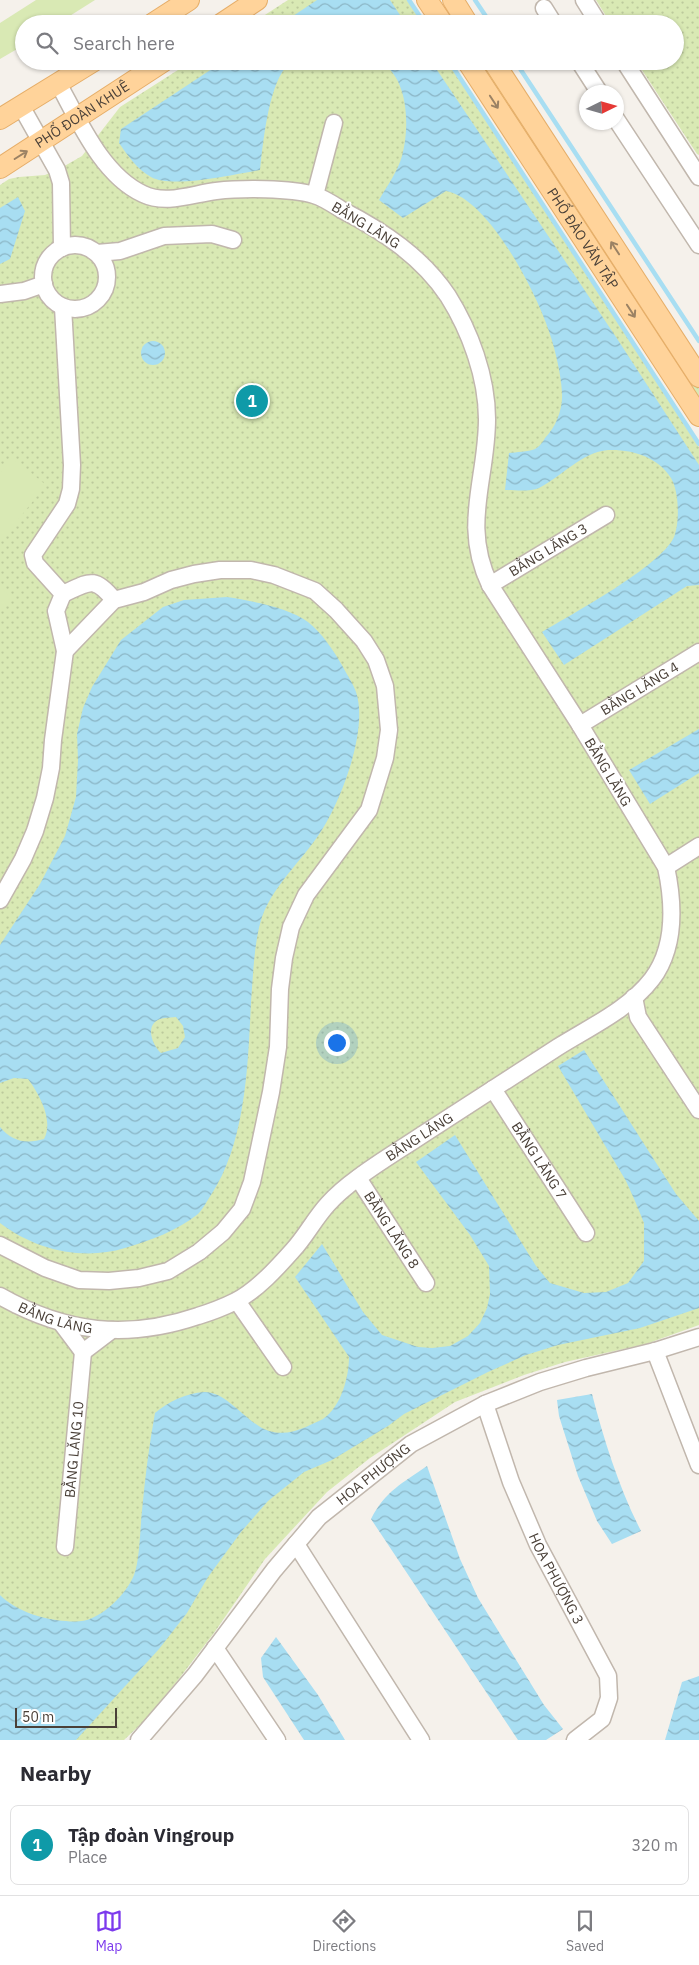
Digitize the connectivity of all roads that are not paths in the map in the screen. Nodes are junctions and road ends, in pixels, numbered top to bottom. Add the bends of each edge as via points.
1 (189, 0) edge
2 (257, 0) edge
3 (427, 0) edge
4 (453, 0) edge
5 (584, 0) edge
6 (544, 8) dead end
7 (166, 15) edge
8 (234, 15) edge
9 (437, 15) edge
10 (462, 15) edge
11 (548, 15) edge
12 (593, 15) edge
13 (79, 70) edge
14 (150, 70) edge
15 (473, 70) edge
16 (499, 70) edge
17 (584, 70) edge
18 (630, 70) edge
19 (58, 83) junction
20 (594, 85) edge
21 (21, 106) junction
22 (78, 118) junction
23 (0, 119) edge
24 (334, 123) dead end
25 (623, 130) edge
26 (41, 142) junction
27 (0, 168) edge
28 (699, 177) edge
29 (315, 195) junction
30 (233, 240) dead end
31 (699, 245) edge
32 (62, 248) junction
33 (97, 254) junction
34 (44, 284) junction
35 (0, 294) edge
36 (63, 307) junction
37 (699, 377) edge
38 (699, 416) edge
39 (606, 515) dead end
40 (490, 585) junction
41 (62, 594) junction
42 (114, 600) junction
43 (66, 651) junction
44 (699, 652) edge
45 (580, 725) junction
46 (699, 846) edge
47 (666, 867) junction
48 (0, 900) edge
49 (634, 998) junction
50 (619, 1009) junction
51 (638, 1017) junction
52 (493, 1089) junction
53 (699, 1110) edge
54 (358, 1178) junction
55 (586, 1233) dead end
56 (0, 1245) edge
57 (426, 1283) dead end
58 (0, 1296) edge
59 (237, 1301) junction
60 (62, 1324) junction
61 (112, 1330) junction
62 (699, 1337) edge
63 (83, 1352) junction
64 (655, 1352) junction
65 (283, 1367) dead end
66 (485, 1404) junction
67 (699, 1466) edge
68 (296, 1544) junction
69 (65, 1547) dead end
70 (215, 1648) junction
71 (139, 1740) edge
72 (277, 1740) edge
73 (421, 1740) edge
74 (575, 1740) edge

1 - 7 main road
2 - 8 main road
3 - 9 main road
4 - 10 main road
5 - 12 street
6 - 11 street
13 - 19 main road
14 - 22 main road, PHỐ ĐOÀN KHUÊ
15 -> 38 main road, PHỐ ĐÀO VĂN TẬP
37 -> 16 main road, PHỐ ĐÀO VĂN TẬP
17 - 20 street
18 - 28 street
19 - 21 main road
19 - 22 street, BẰNG LĂNG
21 - 23 main road
21 - 26 street
22 - 26 main road, PHỐ ĐOÀN KHUÊ
22 - 29 street, BẰNG LĂNG via 108,168 133,189 154,198 239,190
24 - 29 street
25 - 31 street
27 -> 26 main road, PHỐ ĐOÀN KHUÊ
26 - 32 street via 61,183
29 - 40 street, BẰNG LĂNG via 370,224 423,265 447,296 469,338 482,384 487,418 476,503 476,533 482,568
30 - 33 street via 212,234 164,236 120,251
32 - 33 street via 80,245
32 - 34 street via 49,259 43,276
33 - 36 street via 107,273 102,295 85,308
34 - 35 street
34 - 36 street via 47,294
36 - 41 street via 71,489 67,504 33,555 35,563
39 - 40 street, BẰNG LĂNG 3
40 - 45 street, BẰNG LĂNG
41 - 42 street via 96,583
41 - 43 street via 56,612
42 - 43 street
42 - 56 street via 171,580 220,570 251,570 274,575 315,591 336,610 376,660 385,686 387,707 389,730 385,758 369,810 306,895 291,927 280,989 278,1047 271,1092 252,1182 242,1209 223,1232 199,1252 168,1271 139,1278 79,1280 45,1268
43 - 48 street via 45,798 23,859
44 - 45 street, BẰNG LĂNG 4
45 - 47 street, BẰNG LĂNG
46 - 47 street
47 - 49 street, BẰNG LĂNG via 671,894 670,935 663,960 652,979
49 - 50 street, BẰNG LĂNG
49 - 51 street
50 - 51 street
50 - 52 street, BẰNG LĂNG
51 - 53 street
52 - 54 street, BẰNG LĂNG
52 - 55 street, BẰNG LĂNG 7
54 - 57 street, BẰNG LĂNG 8
54 - 59 street, BẰNG LĂNG via 329,1203 293,1250
58 - 60 street, BẰNG LĂNG
59 - 61 street, BẰNG LĂNG via 163,1326
59 - 65 street
60 - 61 street, BẰNG LĂNG
60 - 63 street
61 - 63 street
62 - 64 street, HOA PHƯỢNG
63 - 69 street, BẰNG LĂNG 10
64 - 66 street, HOA PHƯỢNG via 540,1382
64 - 67 street
66 - 68 street, HOA PHƯỢNG via 411,1444 320,1517
66 - 74 street, HOA PHƯỢNG 3 via 511,1482 538,1545 608,1676 609,1698 602,1719
68 - 70 street, HOA PHƯỢNG
68 - 73 street
70 - 71 street, HOA PHƯỢNG
70 - 72 street

